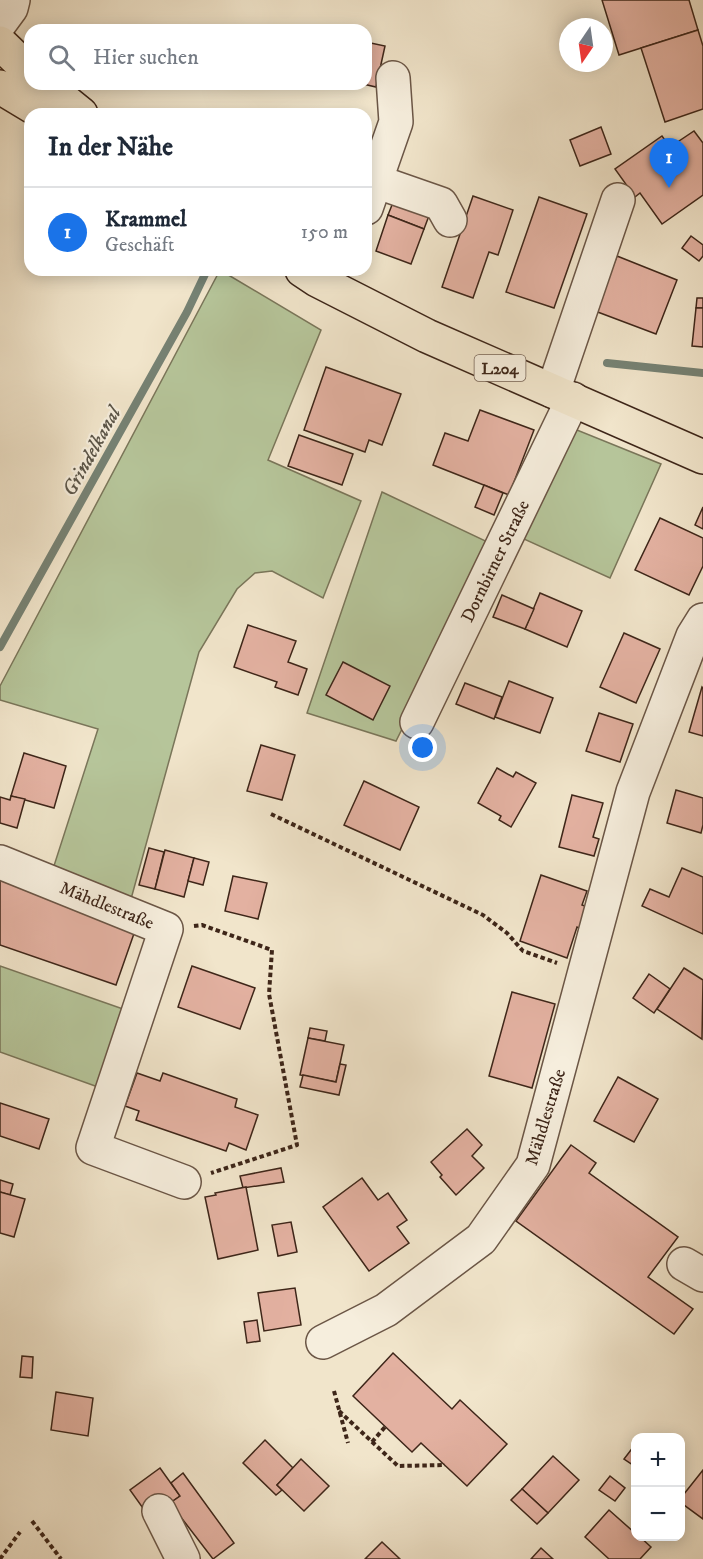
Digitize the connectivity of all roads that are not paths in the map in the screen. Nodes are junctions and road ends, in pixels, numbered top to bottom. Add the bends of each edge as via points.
1 (13, 0) edge
2 (0, 23) edge
3 (0, 43) edge
4 (24, 66) edge
5 (393, 78) dead end
6 (0, 87) edge
7 (52, 90) edge
8 (35, 108) edge
9 (74, 108) edge
10 (372, 192) edge
11 (372, 195) edge
12 (618, 200) dead end
13 (450, 220) dead end
14 (326, 276) edge
15 (342, 280) edge
16 (563, 395) junction
17 (703, 458) edge
18 (703, 620) edge
19 (417, 722) dead end
20 (0, 862) edge
21 (184, 1182) road end
22 (323, 1342) dead end
23 (159, 1511) dead end
24 (183, 1559) edge

1 - 2 street
3 - 4 main road
5 - 10 street via 396,122
6 - 8 main road
7 - 9 main road
11 - 13 street via 441,204
12 - 16 street, Dornbirner Straße
14 - 15 main road, L204
15 - 16 main road, L204 via 427,336
16 - 17 main road, L204
16 - 19 street, Dornbirner Straße
18 - 22 street, Mähdlestraße via 693,636 633,792 533,1165 481,1239 386,1310
20 - 21 street, Mähdlestraße via 166,928 93,1148
23 - 24 street

